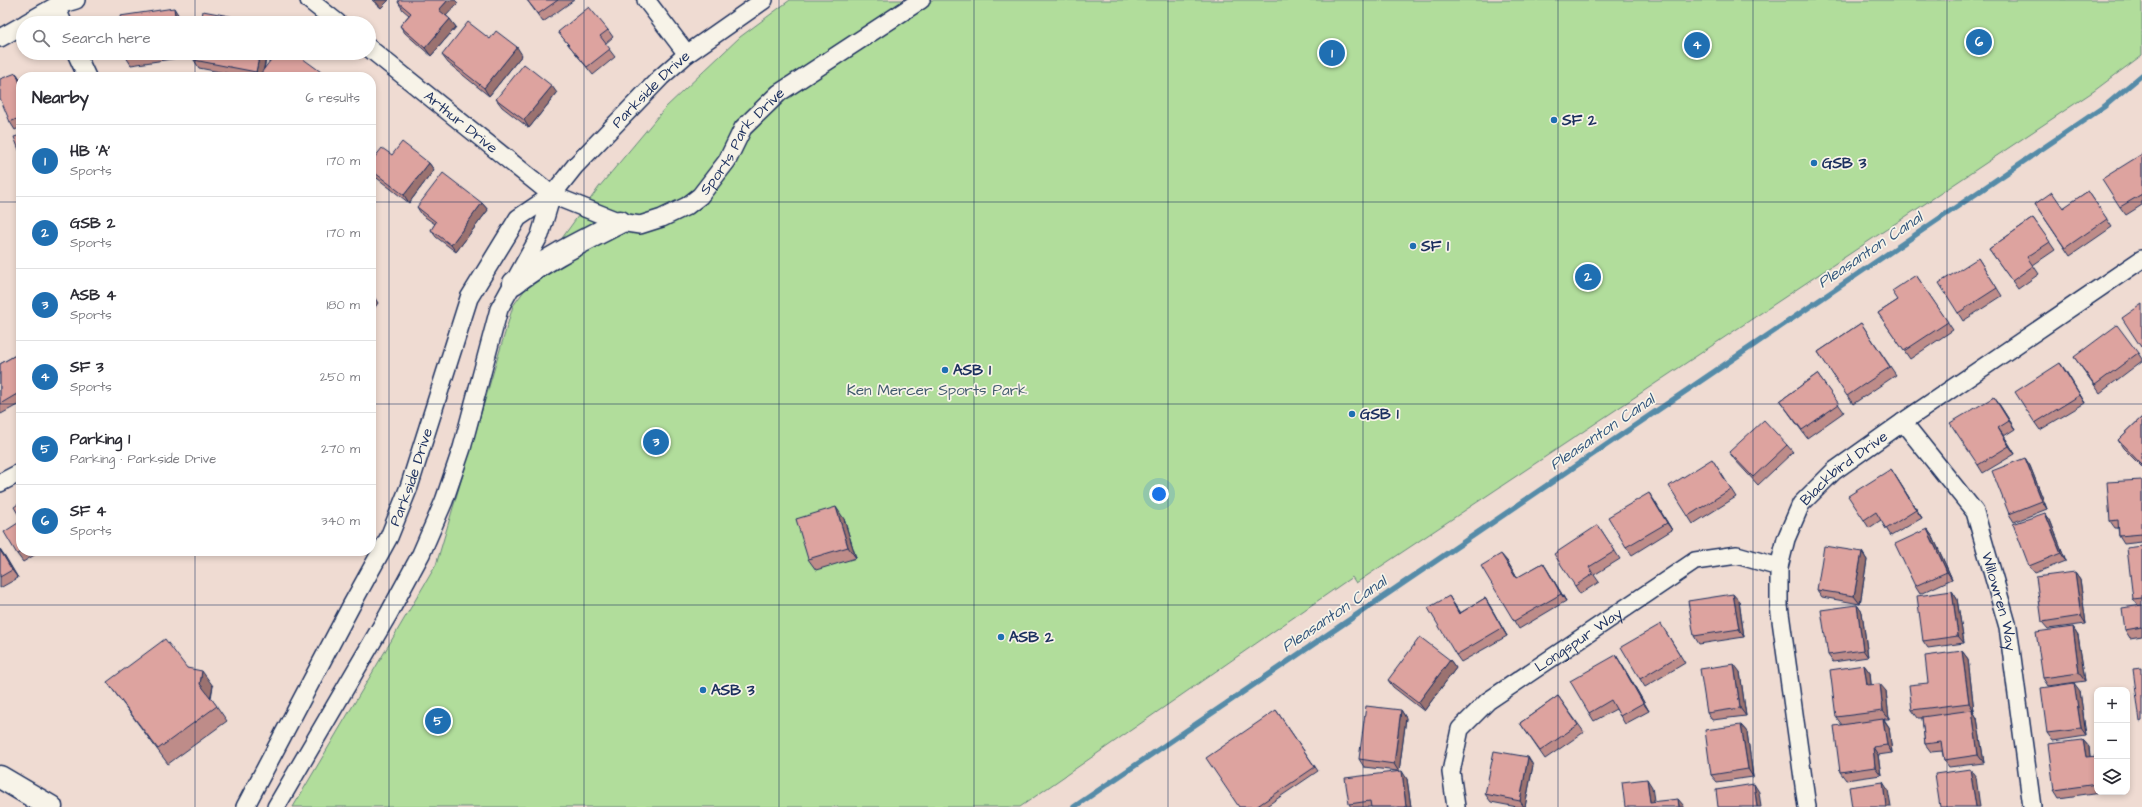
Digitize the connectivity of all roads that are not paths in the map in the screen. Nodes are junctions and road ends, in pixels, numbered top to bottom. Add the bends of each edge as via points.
1 (76, 0) edge
2 (309, 0) edge
3 (646, 0) edge
4 (764, 0) edge
5 (920, 0) edge
6 (56, 6) junction
7 (38, 16) edge
8 (60, 16) edge
9 (329, 16) edge
10 (16, 29) edge
11 (0, 38) edge
12 (376, 54) edge
13 (687, 54) junction
14 (79, 60) edge
15 (85, 72) edge
16 (552, 195) junction
17 (620, 222) junction
18 (2142, 259) edge
19 (514, 283) junction
20 (1904, 422) junction
21 (16, 475) edge
22 (0, 483) edge
23 (1779, 567) junction
24 (0, 776) edge
25 (51, 807) edge
26 (245, 807) edge
27 (276, 807) edge
28 (1456, 807) edge
29 (1807, 807) edge
30 (2032, 807) edge

1 - 6 street
2 - 9 street
3 - 13 street
4 - 13 street, Parkside Drive
5 - 17 street, Sports Park Drive via 779,93 744,128 728,161 696,200 655,220 640,224
6 - 7 street
6 - 8 street
10 - 11 street
12 - 16 street, Arthur Drive
13 - 16 street, Parkside Drive via 661,77
14 - 15 street
16 - 17 street, Sports Park Drive
16 - 19 street, Parkside Drive via 540,235
16 - 26 street, Parkside Drive via 518,218 470,298 409,487 390,537
17 - 19 street via 539,264
18 - 20 street, Blackbird Drive
19 - 27 street, Parkside Drive via 499,309 462,448 444,501 421,554
20 - 23 street, Blackbird Drive via 1834,471 1801,504 1786,539
20 - 30 street, Willowren Way via 1975,512 2008,627
21 - 22 street
23 - 28 street, Longspur Way via 1737,555 1695,561 1488,701 1460,729 1451,772
23 - 29 street, Blackbird Drive via 1779,606
24 - 25 street

